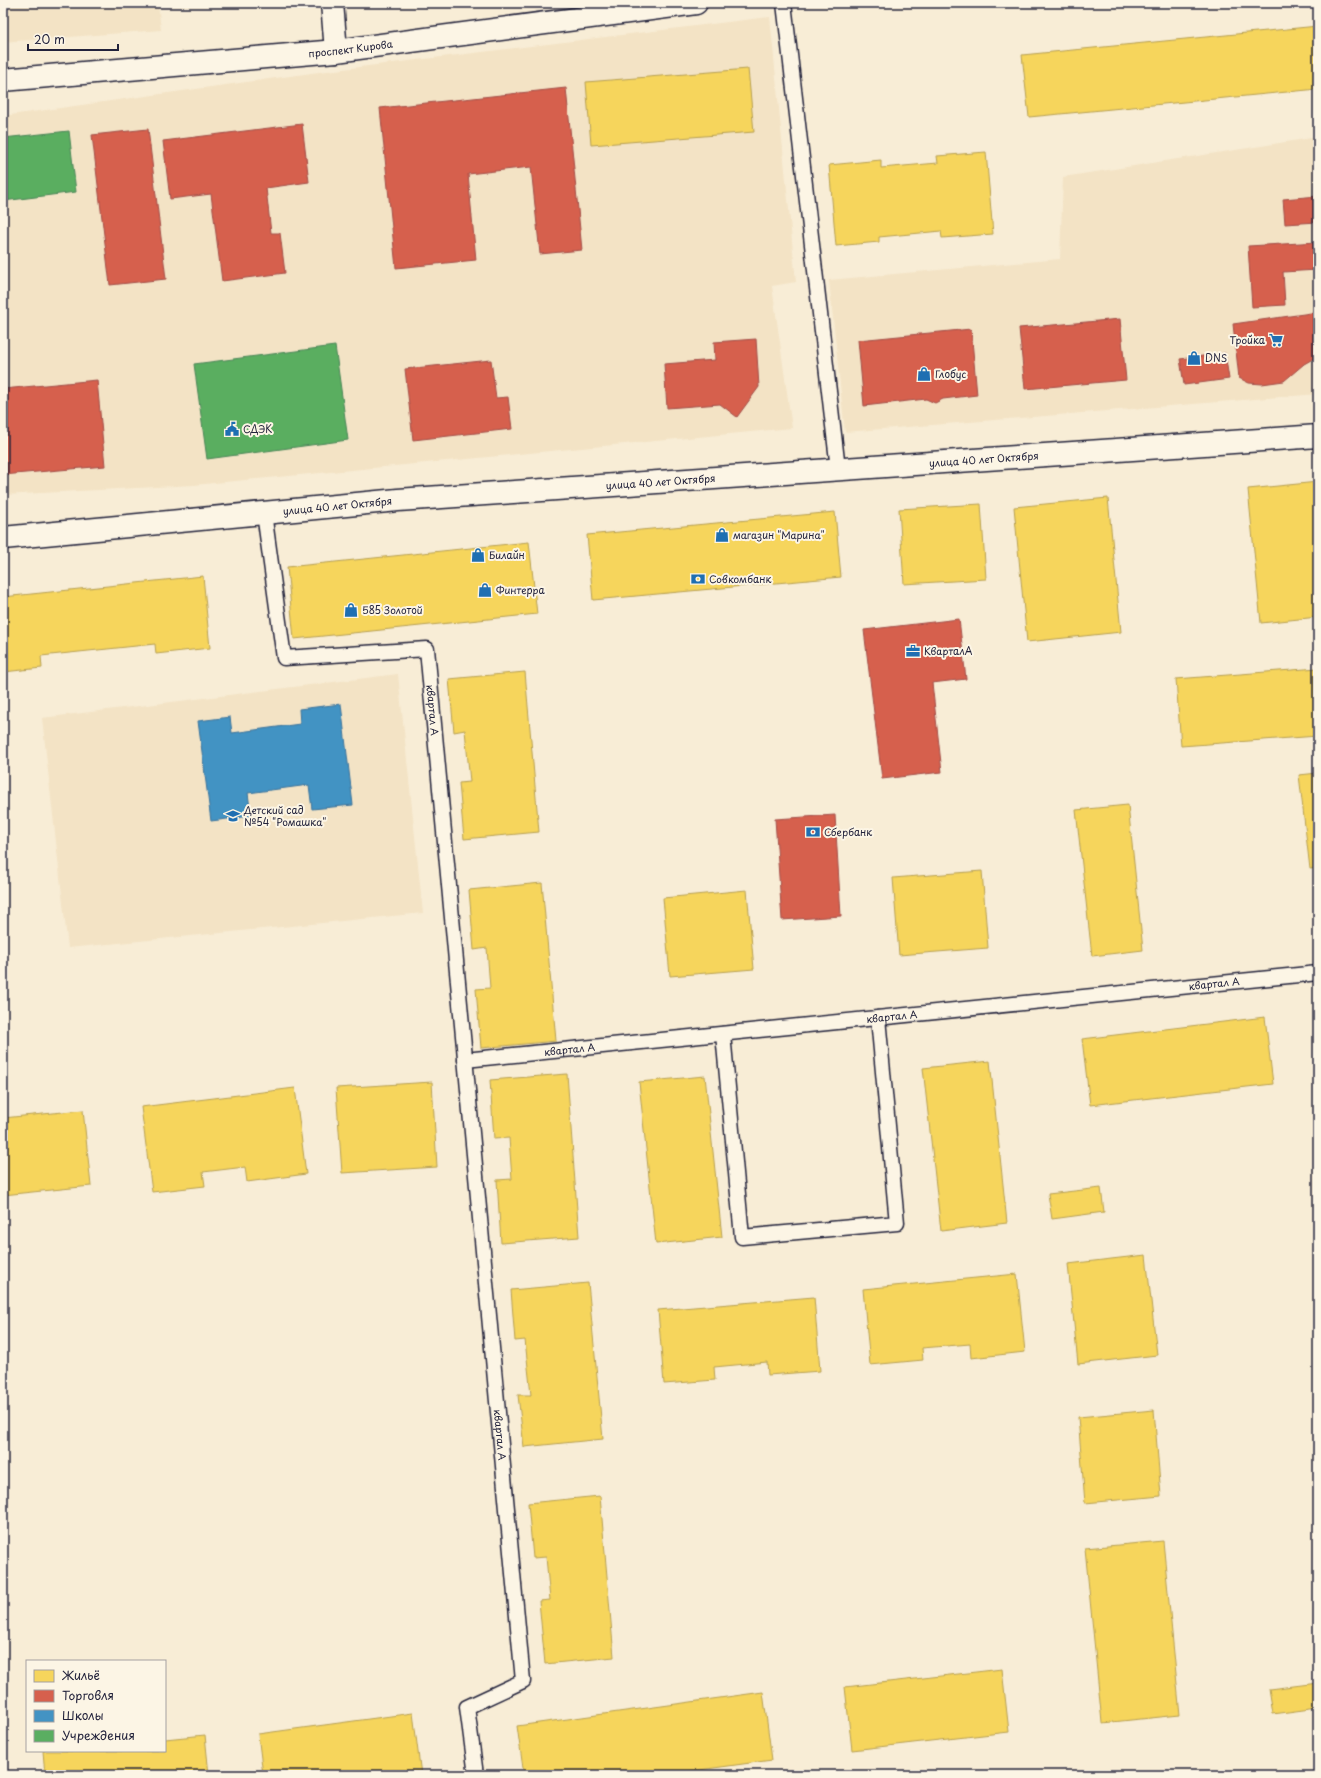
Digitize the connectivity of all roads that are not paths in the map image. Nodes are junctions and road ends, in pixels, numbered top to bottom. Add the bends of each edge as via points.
1 (332, 3) edge
2 (696, 3) edge
3 (784, 3) edge
4 (336, 51) junction
5 (3, 80) edge
6 (1318, 436) edge
7 (838, 469) junction
8 (264, 513) junction
9 (3, 538) edge
10 (1318, 973) edge
11 (878, 1018) junction
12 (723, 1034) junction
13 (465, 1060) junction
14 (476, 1775) edge

1 - 4 street
2 - 4 street, проспект Кирова
3 - 7 lane
4 - 5 street, проспект Кирова
6 - 7 street, улица 40 лет Октября
7 - 8 street, улица 40 лет Октября via 406,499
8 - 9 street, улица 40 лет Октября
8 - 13 lane, квартал А via 284,658 427,649
10 - 11 lane, квартал А
11 - 12 lane, квартал А
11 - 12 lane via 897,1223 742,1237
12 - 13 lane, квартал А
13 - 14 lane, квартал А via 523,1681 467,1707

